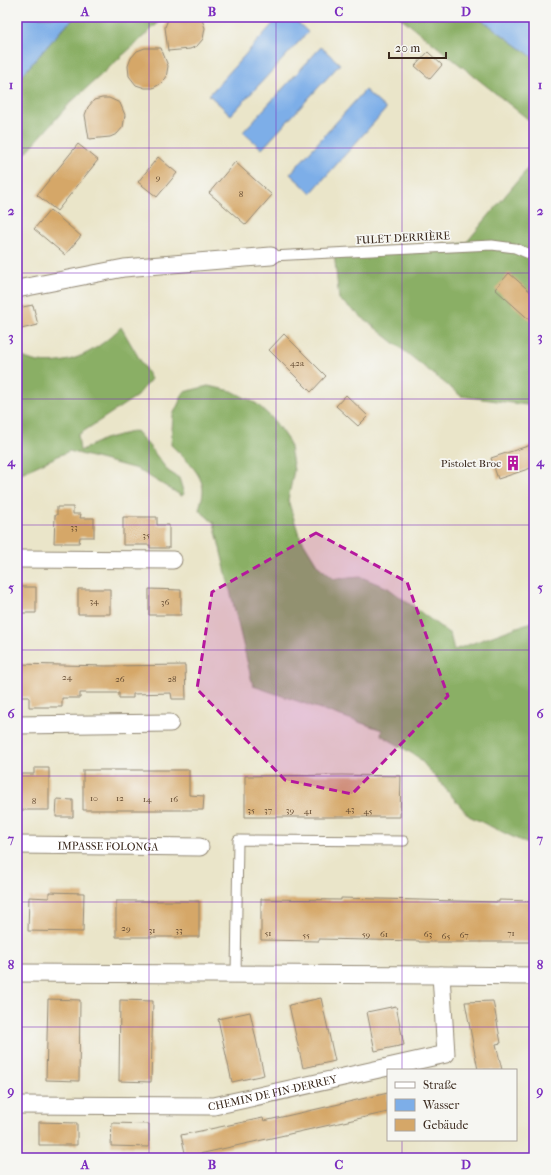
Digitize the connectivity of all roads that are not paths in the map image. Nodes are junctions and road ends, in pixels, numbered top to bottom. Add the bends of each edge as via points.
1 (271, 256) joint
2 (534, 256) edge
3 (17, 289) edge
4 (17, 558) edge
5 (173, 560) dead end
6 (170, 723) dead end
7 (17, 725) edge
8 (404, 841) dead end
9 (17, 845) edge
10 (200, 847) dead end
11 (17, 973) edge
12 (236, 974) junction
13 (441, 975) junction
14 (534, 976) edge
15 (17, 1105) edge

1 - 2 lane, FULET DERRIÈRE via 492,245 515,248
1 - 3 street via 124,268
4 - 5 street
6 - 7 street
8 - 12 lane via 238,840
9 - 10 street, IMPASSE FOLONGA
11 - 12 street
12 - 13 street
13 - 14 street
13 - 15 street, CHEMIN DE FIN-DERREY via 446,1054 214,1106

